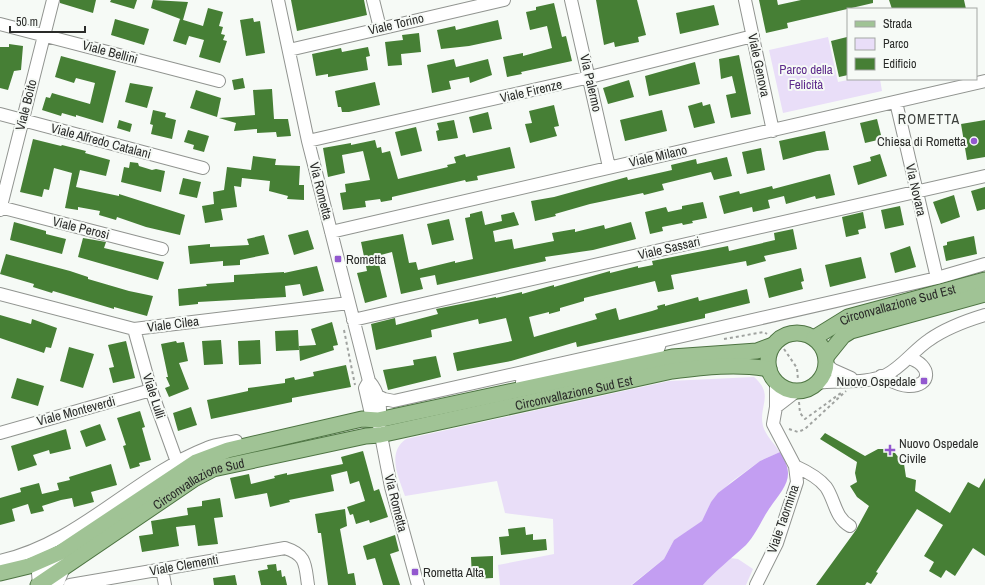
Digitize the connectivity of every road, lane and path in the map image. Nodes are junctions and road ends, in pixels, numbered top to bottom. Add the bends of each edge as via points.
1 (53, 0) edge
2 (278, 0) edge
3 (373, 0) edge
4 (504, 0) edge
5 (571, 0) edge
6 (745, 0) edge
7 (0, 24) edge
8 (380, 28) junction
9 (44, 35) junction
10 (753, 36) junction
11 (289, 50) junction
12 (590, 77) junction
13 (219, 81) dead end
14 (985, 81) edge
15 (896, 102) junction
16 (0, 114) edge
17 (22, 120) junction
18 (773, 131) junction
19 (308, 141) junction
20 (609, 167) junction
21 (203, 168) dead end
22 (985, 176) edge
23 (917, 192) junction
24 (0, 208) edge
25 (331, 232) junction
26 (162, 249) dead end
27 (985, 264) edge
28 (937, 278) junction
29 (985, 280) edge
30 (0, 294) edge
31 (985, 294) edge
32 (349, 303) junction
33 (985, 315) edge
34 (353, 320) junction
35 (343, 328) dead end
36 (134, 329) junction
37 (814, 338) junction
38 (660, 341) junction
39 (778, 347) junction
40 (909, 358) junction
41 (826, 361) junction
42 (606, 367) junction
43 (773, 375) junction
44 (881, 376) junction
45 (854, 380) junction
46 (369, 381) junction
47 (816, 383) junction
48 (798, 387) junction
49 (356, 389) dead end
50 (151, 390) junction
51 (846, 391) dead end
52 (376, 395) junction
53 (776, 407) junction
54 (353, 414) dead end
55 (380, 423) junction
56 (773, 424) junction
57 (0, 433) edge
58 (177, 462) junction
59 (795, 466) junction
60 (850, 526) dead end
61 (80, 539) junction
62 (0, 561) edge
63 (162, 569) junction
64 (63, 570) junction
65 (0, 573) edge
66 (39, 585) edge
67 (57, 585) edge
68 (70, 585) edge
69 (165, 585) edge
70 (308, 585) edge
71 (418, 585) edge
72 (756, 585) edge

1 - 9 street, Viale Boito
2 - 11 street, Via Rometta
3 - 8 street
4 - 8 street, Viale Torino
5 - 12 street, Via Palermo
6 - 10 street, Viale Genova
7 - 9 street, Viale Bellini
8 - 11 street, Viale Torino
9 - 13 street, Viale Bellini
9 - 17 street, Viale Boito
10 - 12 street, Viale Firenze
10 - 18 street, Viale Genova
11 - 19 street, Via Rometta
12 - 19 street, Viale Firenze
12 - 20 street, Via Palermo
14 - 15 street, Viale Milano
15 - 18 street, Viale Milano
15 - 23 street, Via Novara
16 - 17 street, Viale Alfredo Catalani
17 - 21 street, Viale Alfredo Catalani
17 - 24 street, Viale Boito
18 - 20 street, Viale Milano
19 - 25 street, Via Rometta
20 - 25 street, Viale Milano
22 - 23 street, Viale Sassari
23 - 28 street, Via Novara
23 - 34 street, Viale Sassari
24 - 26 street, Viale Perosi
25 - 32 street, Via Rometta
27 - 28 street
28 - 38 street
29 - 37 main road, Circonvallazione Sud Est via 848,317
30 - 36 street, Viale Cilea
31 - 41 main road, Circonvallazione Sud Est via 851,331 843,336
32 - 34 street, Via Rometta
32 - 36 street, Viale Cilea
33 - 40 street via 957,324 929,340
34 - 46 street, Via Rometta
35 - 49 path
36 - 50 street, Viale Lulli
37 - 39 main road, Circonvallazione Sud Est via 792,333 782,338
37 - 41 main road via 822,346
38 - 42 street via 657,352
38 - 52 street via 394,401
39 - 42 main road, Circonvallazione Sud Est via 757,351 672,357
39 - 43 main road via 770,353
39 - 48 path via 797,368
40 - 44 street
40 - 44 street via 918,360 925,367 924,381 917,386 906,387
41 - 45 street via 841,375
41 - 47 main road, Circonvallazione Sud Est via 824,371
42 - 55 main road, Circonvallazione Sud Est
43 - 48 main road, Circonvallazione Sud Est via 786,388
43 - 53 street
43 - 55 main road, Circonvallazione Sud Est via 751,366 672,371
44 - 45 street via 870,380
45 - 47 street
46 - 52 street, Via Rometta
46 - 55 street, Via Rometta via 365,388 371,414
47 - 48 main road via 805,390
48 - 53 street
50 - 57 street, Viale Monteverdi
50 - 58 street, Viale Lulli
51 - 56 path via 805,429 794,432 789,430 786,423
52 - 55 street, Via Rometta
53 - 56 street
54 - 58 street via 208,447
55 - 61 main road, Circonvallazione Sud via 362,419 228,450 196,462
55 - 64 main road, Circonvallazione Sud via 366,436 212,469
55 - 71 street, Via Rometta via 391,487
56 - 59 street, Viale Taormina
58 - 62 street via 55,542 23,556
59 - 60 street via 825,486 841,518
59 - 72 street, Viale Taormina via 797,482 777,543
61 - 65 main road, Circonvallazione Sud via 49,558
61 - 66 street, Circonvallazione Sud via 80,544 38,573
63 - 68 street, Viale Clementi
63 - 69 street
63 - 70 street, Viale Clementi via 285,548 297,552 304,560
64 - 66 main road, Circonvallazione Sud
64 - 67 street

